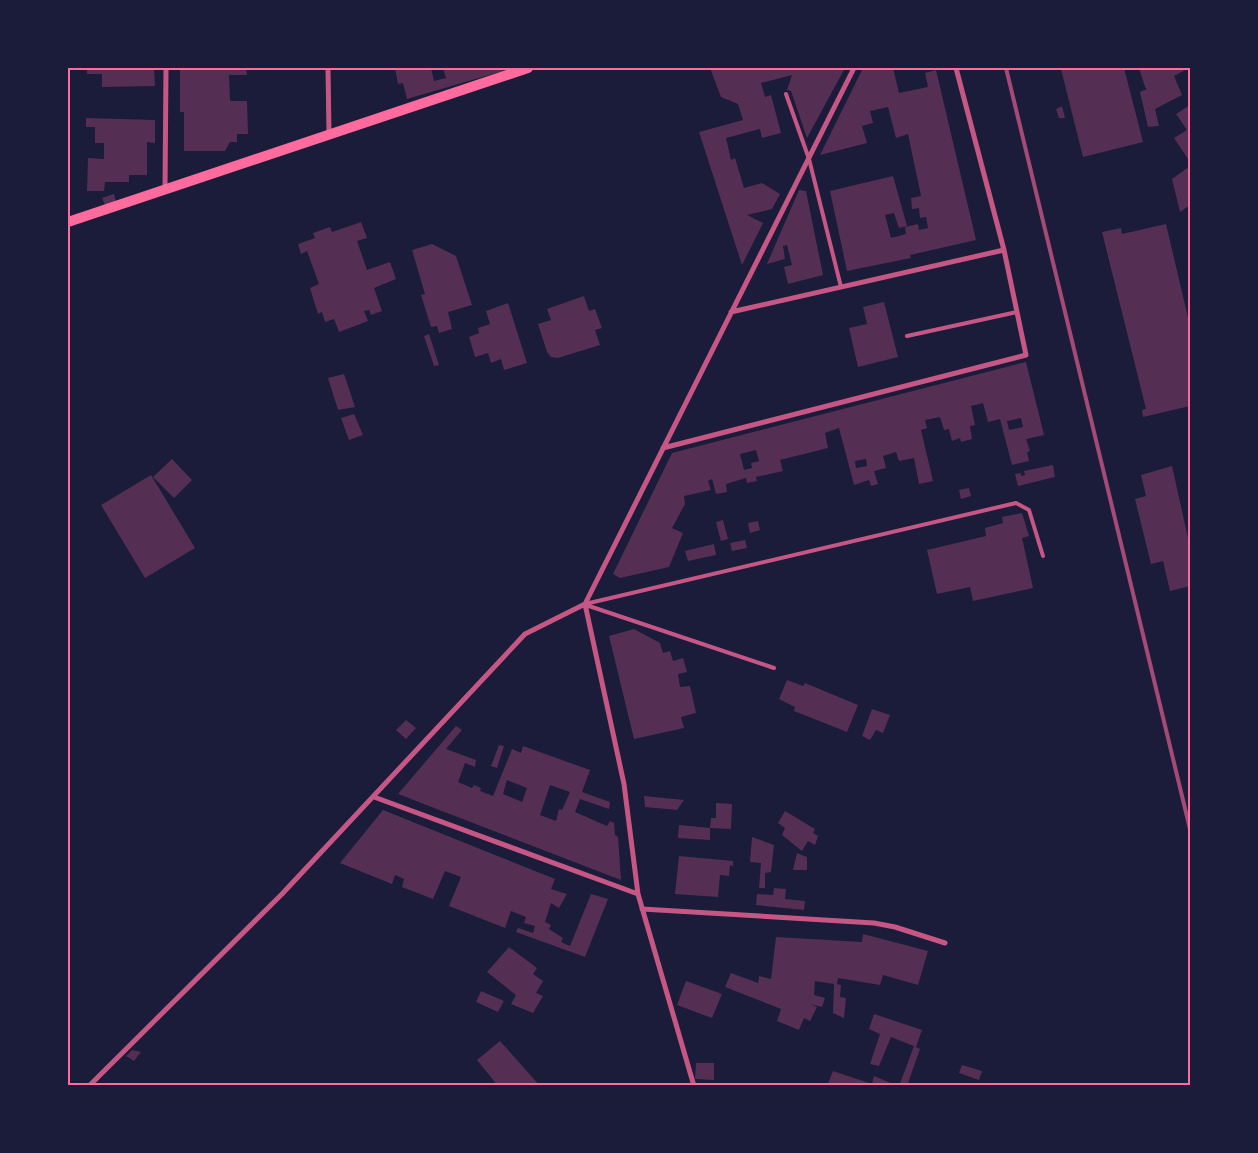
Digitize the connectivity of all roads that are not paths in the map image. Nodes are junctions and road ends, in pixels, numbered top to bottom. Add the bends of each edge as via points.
1 (166, 68) edge
2 (328, 68) edge
3 (528, 68) edge
4 (854, 68) edge
5 (956, 68) edge
6 (786, 94) dead end
7 (329, 134) junction
8 (809, 159) junction
9 (165, 189) junction
10 (68, 222) edge
11 (1004, 250) junction
12 (841, 287) junction
13 (731, 312) junction
14 (1018, 312) junction
15 (907, 336) dead end
16 (663, 448) junction
17 (1043, 556) dead end
18 (584, 604) junction
19 (774, 668) dead end
20 (374, 796) junction
21 (638, 894) junction
22 (642, 910) junction
23 (945, 943) dead end
24 (89, 1086) edge
25 (694, 1086) edge

1 - 9 street
2 - 7 street
3 - 7 main road
4 - 8 street
5 - 11 street
6 - 8 lane
7 - 9 main road
8 - 12 lane
8 - 13 street
9 - 10 main road
11 - 12 street
11 - 14 street
12 - 13 street
13 - 16 street
14 - 15 lane
14 - 16 street via 1026,355
16 - 18 street
17 - 18 lane via 1029,510 1016,502
18 - 19 lane
18 - 20 street via 524,634
18 - 21 street via 624,784
20 - 21 street
20 - 24 street via 282,894
21 - 22 street
22 - 23 street via 874,923
22 - 25 street

